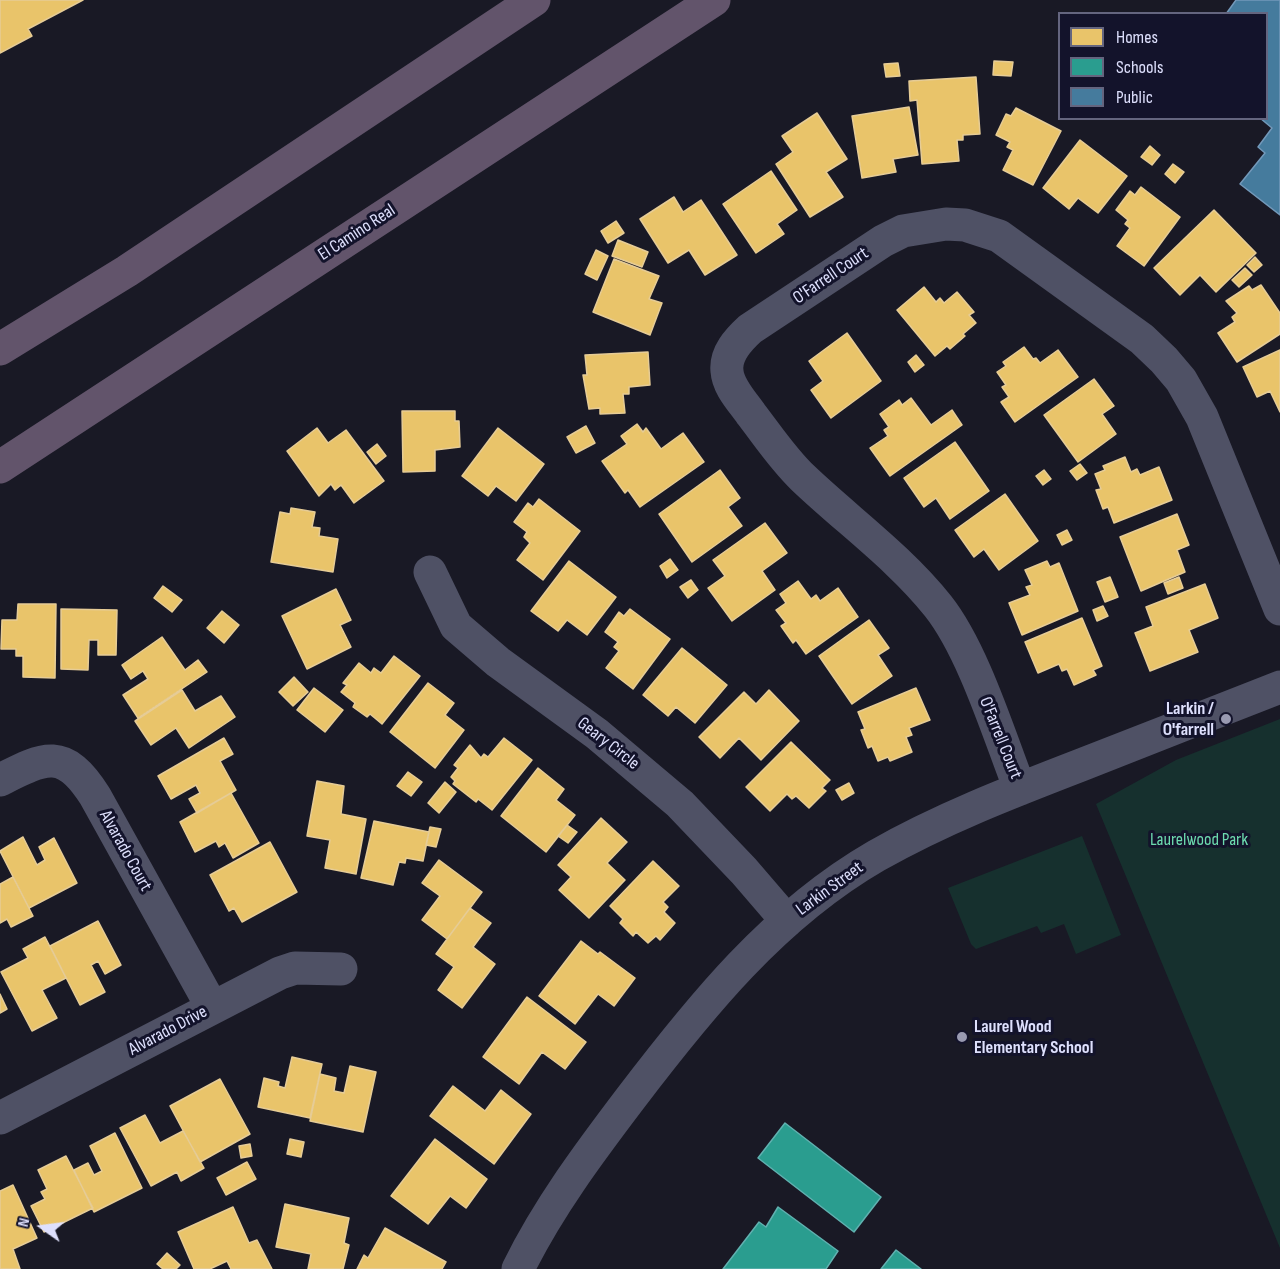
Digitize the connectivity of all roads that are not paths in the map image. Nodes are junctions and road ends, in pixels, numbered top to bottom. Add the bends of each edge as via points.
1 (534, 0) edge
2 (714, 0) edge
3 (0, 349) edge
4 (0, 467) edge
5 (430, 572) dead end
6 (1280, 609) edge
7 (1280, 687) edge
8 (0, 780) edge
9 (1020, 789) junction
10 (787, 921) junction
11 (341, 969) dead end
12 (212, 1007) junction
13 (0, 1118) edge
14 (518, 1269) edge

1 - 3 highway via 127,271
2 - 4 highway, El Camino Real
5 - 10 street, Geary Circle via 456,626 498,662 597,734 680,804
6 - 9 street, O'Farrell Court via 1202,417 1181,380 1142,339 999,236 965,225 946,224 903,231 750,329 735,345 727,362 735,392 801,476 939,606 968,658
7 - 9 street, Larkin Street
8 - 12 street, Alvarado Court via 48,760 66,763 77,770
9 - 10 street, Larkin Street via 875,857 845,875
10 - 14 street, Larkin Street via 724,982 669,1048 570,1180
11 - 12 street, Alvarado Drive via 295,968
12 - 13 street, Alvarado Drive

